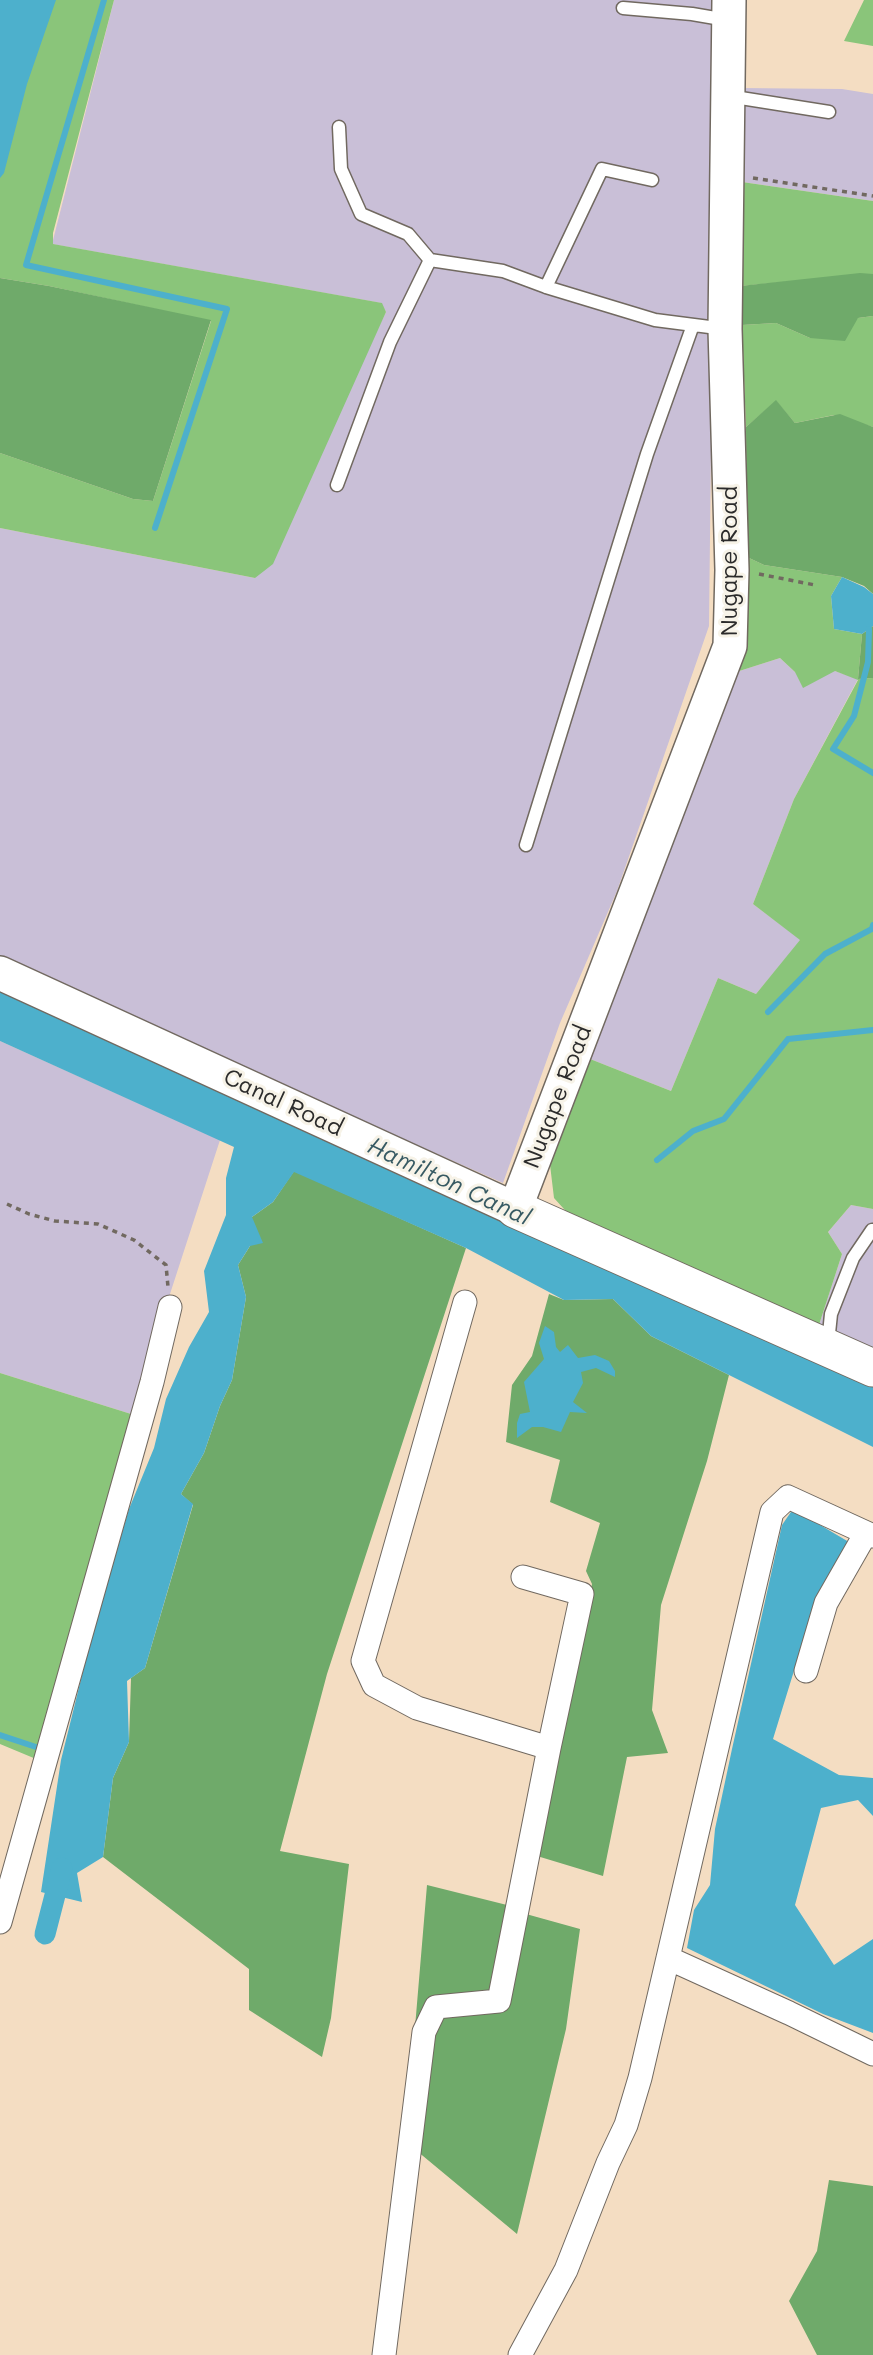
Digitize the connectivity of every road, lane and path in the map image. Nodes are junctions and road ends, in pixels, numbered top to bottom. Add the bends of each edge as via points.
1 (623, 8) dead end
2 (728, 10) edge
3 (727, 96) junction
4 (829, 112) dead end
5 (339, 127) dead end
6 (727, 176) junction
7 (652, 180) dead end
8 (873, 197) edge
9 (430, 260) junction
10 (546, 286) junction
11 (709, 327) junction
12 (337, 485) dead end
13 (732, 570) junction
14 (815, 585) dead end
15 (526, 845) dead end
16 (0, 973) edge
17 (7, 1204) dead end
18 (515, 1209) junction
19 (872, 1230) edge
20 (465, 1302) dead end
21 (170, 1307) joint
22 (827, 1347) junction
23 (873, 1368) edge
24 (870, 1535) edge
25 (523, 1577) dead end
26 (806, 1671) dead end
27 (548, 1748) junction
28 (0, 1922) edge
29 (668, 1958) junction
30 (873, 2054) edge
31 (384, 2355) edge
32 (520, 2355) edge

1 - 2 lane via 692,14
2 - 3 main road, Nugape Road
3 - 4 lane
3 - 6 main road, Nugape Road
5 - 9 lane via 341,169 362,214 408,234
6 - 8 path
6 - 11 main road, Nugape Road
7 - 10 lane via 602,169
9 - 10 lane via 503,271
9 - 12 lane via 390,342
10 - 11 lane via 655,320
11 - 13 main road, Nugape Road
11 - 15 lane via 647,454
13 - 14 path
13 - 18 main road, Nugape Road via 730,646
16 - 18 main road, Canal Road
17 - 21 path via 55,1221 98,1224 134,1240 166,1265
18 - 22 main road, Canal Road
19 - 22 lane via 853,1258 831,1314
20 - 27 street via 363,1661 374,1685 417,1708
21 - 28 street
22 - 23 main road, Canal Road
24 - 26 street via 826,1603
24 - 29 street via 788,1497 772,1512
25 - 27 street via 582,1594
27 - 31 street via 499,2001 436,2007 424,2032
29 - 30 street
29 - 32 street via 626,2125 566,2270

